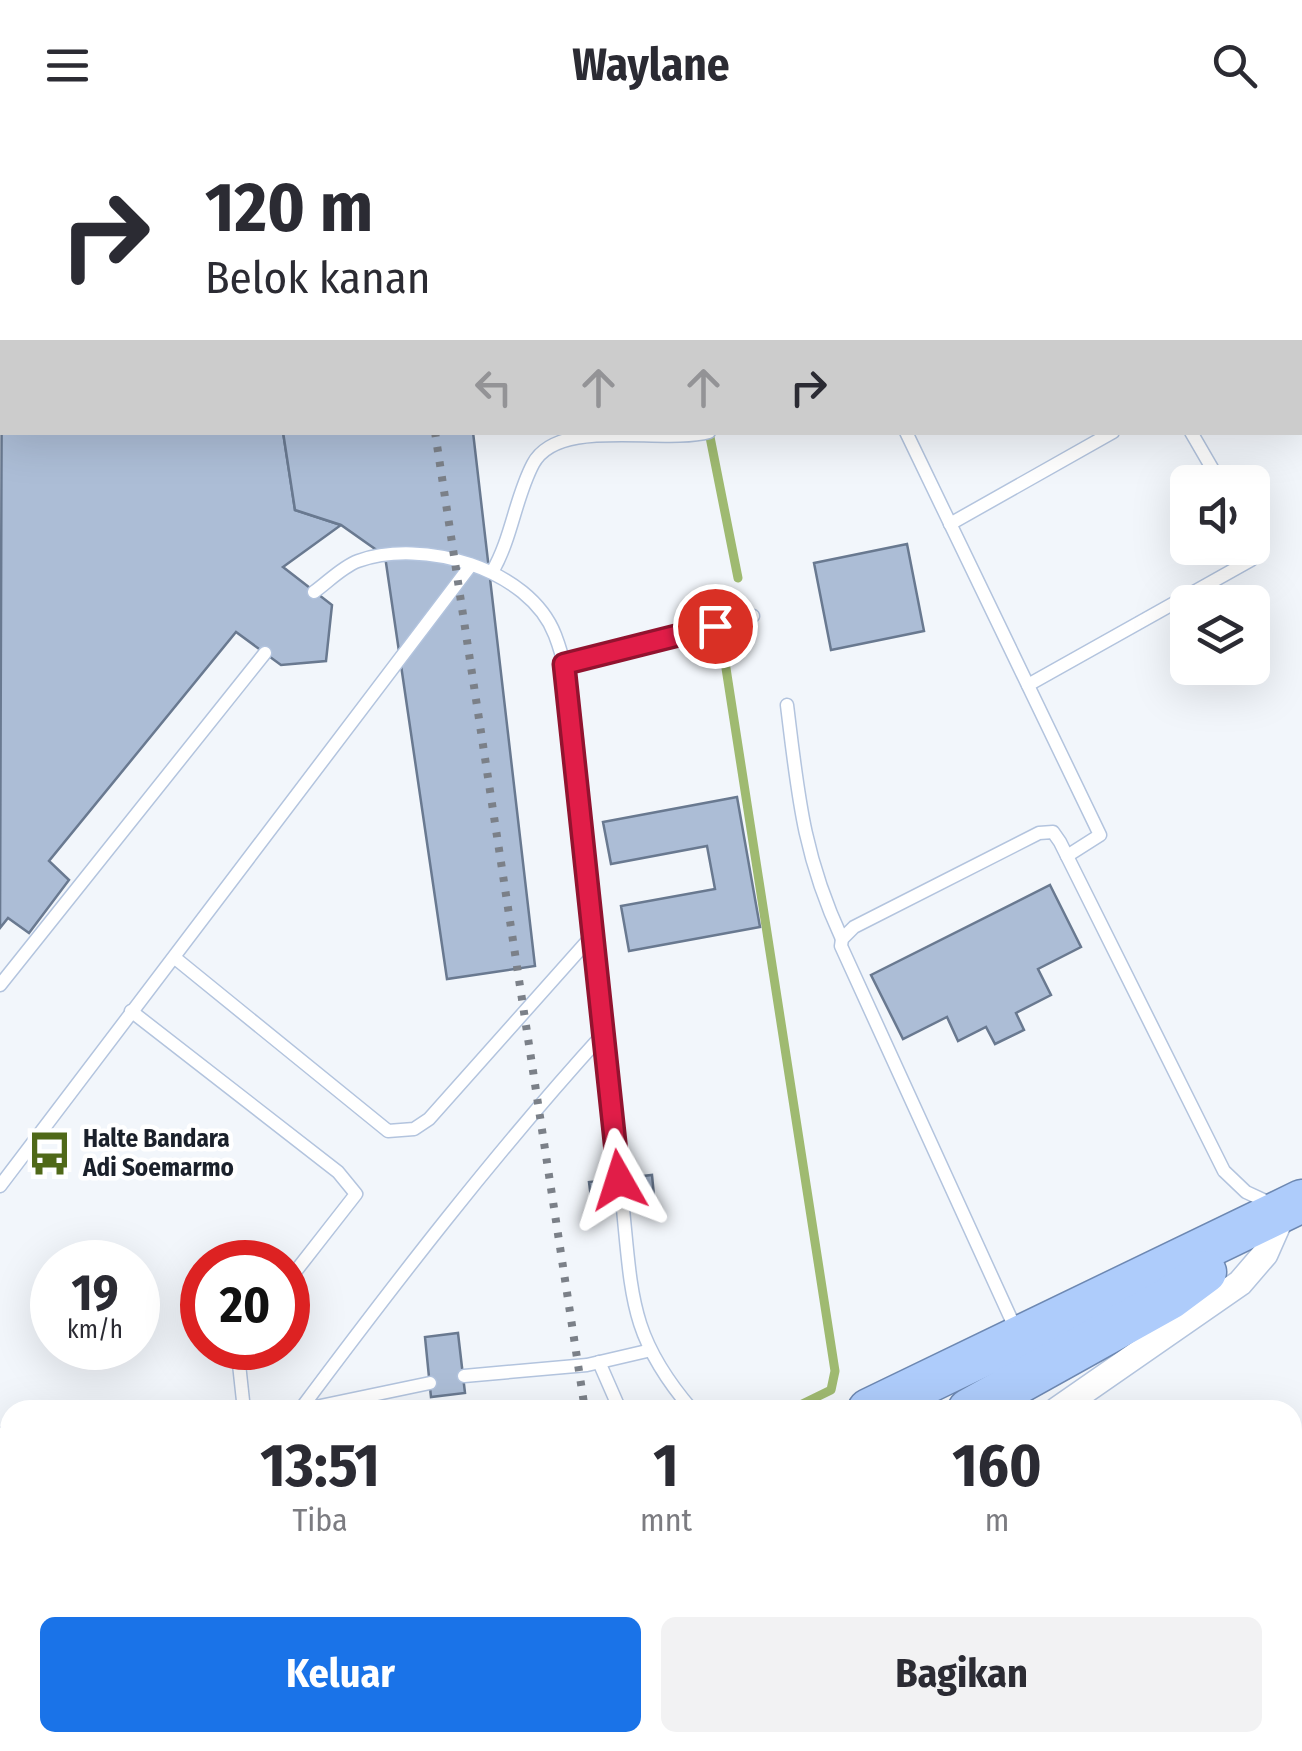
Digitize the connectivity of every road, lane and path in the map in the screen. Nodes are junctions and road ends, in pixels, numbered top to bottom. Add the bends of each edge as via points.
1 (690, 435) edge
2 (907, 435) edge
3 (1108, 435) edge
4 (1193, 435) edge
5 (1210, 465) edge
6 (950, 524) junction
7 (471, 565) junction
8 (1241, 565) edge
9 (492, 572) junction
10 (314, 592) dead end
11 (753, 616) dead end
12 (265, 653) dead end
13 (564, 664) junction
14 (1028, 685) junction
15 (787, 705) dead end
16 (1066, 856) junction
17 (592, 938) junction
18 (842, 938) junction
19 (175, 958) junction
20 (0, 985) edge
21 (131, 1011) junction
22 (604, 1033) junction
23 (619, 1180) dead end
24 (0, 1186) edge
25 (1293, 1206) edge
26 (623, 1209) dead end
27 (310, 1253) edge
28 (1020, 1339) junction
29 (648, 1351) junction
30 (599, 1362) junction
31 (241, 1370) edge
32 (464, 1376) dead end
33 (430, 1382) dead end
34 (243, 1400) edge
35 (308, 1400) edge
36 (347, 1400) edge
37 (616, 1400) edge
38 (685, 1400) edge
39 (890, 1400) edge
40 (987, 1400) edge
41 (1070, 1400) edge

1 - 9 lane via 562,438 541,451
2 - 6 lane
3 - 6 lane
4 - 5 lane
6 - 14 lane
7 - 9 lane
7 - 10 lane via 379,555 354,563
7 - 19 lane
8 - 14 lane
9 - 13 lane via 533,598
11 - 13 lane
12 - 20 lane
13 - 17 lane
14 - 16 lane via 1100,835
15 - 18 lane via 815,880
16 - 18 lane via 1053,832 1039,832
16 - 25 lane via 1224,1170 1246,1192
17 - 19 lane via 429,1120 388,1131
17 - 22 lane
18 - 28 lane via 842,954
19 - 21 lane
21 - 24 lane
21 - 27 lane via 338,1172 356,1194
22 - 23 lane
22 - 35 lane via 418,1254
25 - 28 highway
25 - 40 highway via 1170,1298
25 - 41 street via 1240,1283
26 - 29 lane via 631,1290
28 - 39 highway
29 - 30 lane
29 - 38 lane
30 - 32 lane
30 - 37 lane
31 - 34 lane
33 - 36 lane

